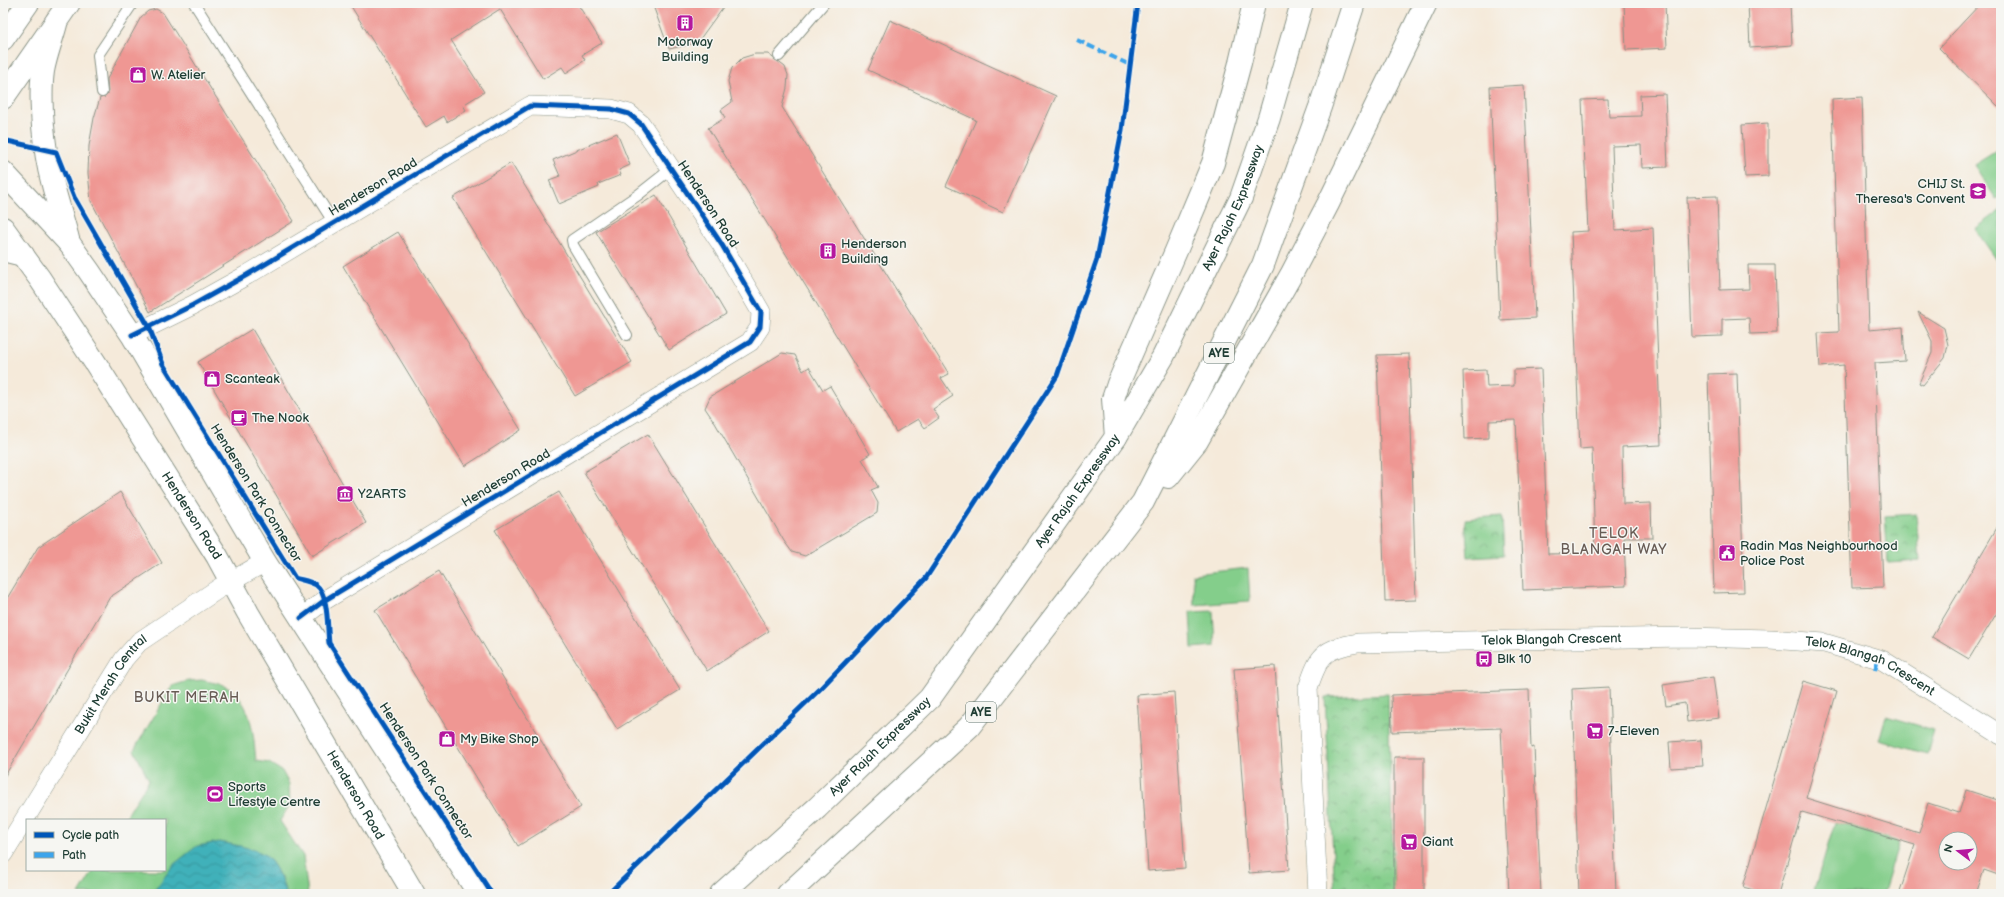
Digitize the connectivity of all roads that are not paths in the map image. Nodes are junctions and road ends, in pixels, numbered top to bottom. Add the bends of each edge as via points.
1 (13, 3) edge
2 (28, 3) edge
3 (133, 3) edge
4 (194, 3) edge
5 (824, 3) edge
6 (1254, 3) edge
7 (1302, 3) edge
8 (1354, 3) edge
9 (1426, 3) edge
10 (3, 11) edge
11 (63, 12) edge
12 (3, 39) edge
13 (779, 56) dead end
14 (102, 92) dead end
15 (3, 98) edge
16 (672, 169) junction
17 (3, 172) edge
18 (334, 223) junction
19 (3, 228) edge
20 (68, 243) junction
21 (13, 252) edge
22 (132, 335) junction
23 (627, 335) dead end
24 (1116, 437) junction
25 (1144, 502) junction
26 (265, 562) junction
27 (231, 581) junction
28 (301, 618) junction
29 (2001, 735) edge
30 (3, 854) edge
31 (414, 894) edge
32 (479, 894) edge
33 (721, 894) edge
34 (788, 894) edge
35 (1318, 894) edge

1 - 10 main road
2 - 12 main road
3 - 14 lane via 98,55
4 - 18 lane
5 - 13 lane
6 - 24 main road via 1212,163 1113,399
7 - 24 main road, Ayer Rajah Expressway via 1269,118 1241,198 1164,357
8 - 25 main road, AYE via 1320,107 1263,265
9 - 25 main road via 1291,275 1197,441 1160,488
11 - 15 main road
11 - 20 main road via 44,70 42,99 51,180 64,220
16 - 18 street, Henderson Road via 642,124 629,114 611,109 530,106
16 - 23 lane via 572,240
16 - 28 street, Henderson Road via 722,245 761,312 760,326 750,342 325,600
17 - 20 main road
18 - 22 street, Henderson Road via 193,306
19 - 21 main road, Henderson Road
20 - 22 main road
21 - 27 main road, Henderson Road via 96,364 218,556
22 - 26 main road
24 - 33 main road, Ayer Rajah Expressway via 930,698 817,808
25 - 34 main road, AYE via 969,727
26 - 27 street, Bukit Merah Central
26 - 28 main road
27 - 30 street, Bukit Merah Central via 139,642 120,665
27 - 31 main road, Henderson Road
28 - 32 main road
29 - 35 street, Telok Blangah Crescent via 1882,660 1824,643 1770,638 1686,637 1340,646 1323,654 1308,688

